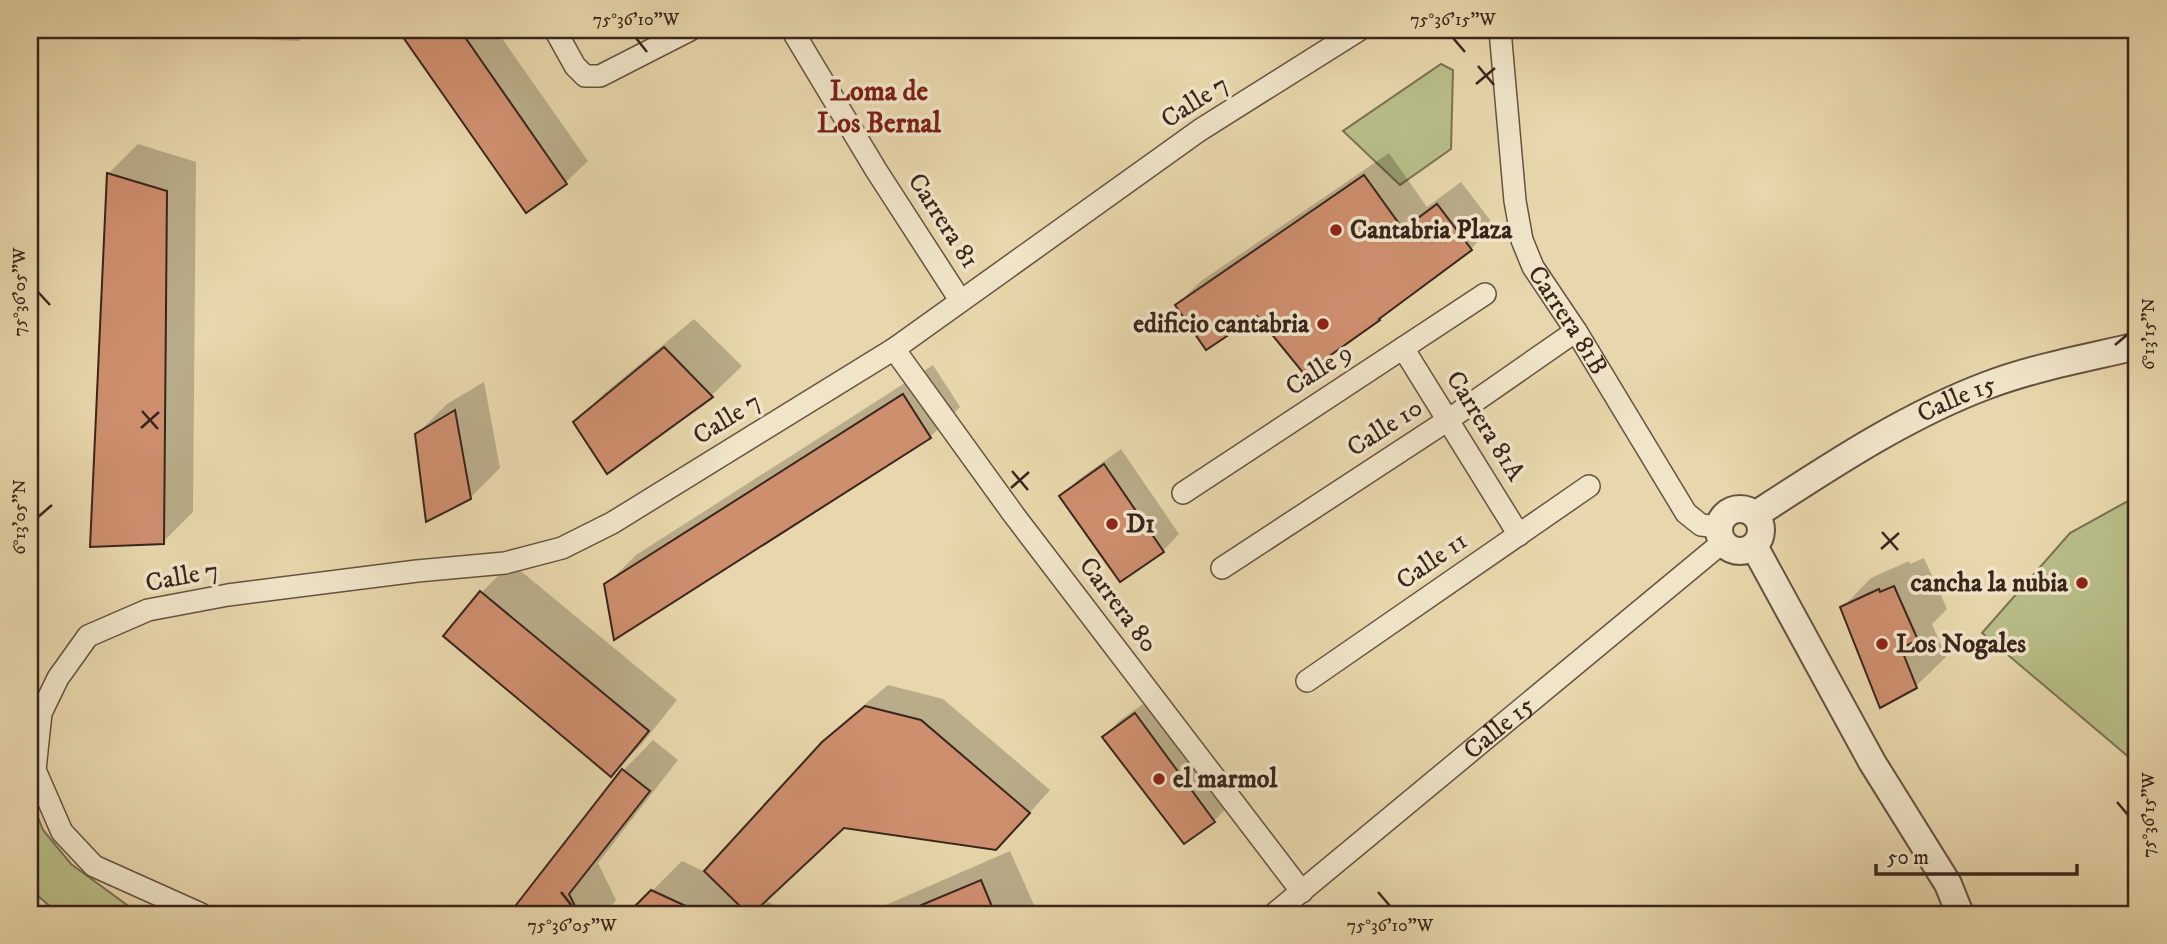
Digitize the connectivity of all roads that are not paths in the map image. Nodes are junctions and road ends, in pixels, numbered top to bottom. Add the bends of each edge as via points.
1 (555, 30) edge
2 (690, 30) edge
3 (792, 30) edge
4 (1360, 30) edge
5 (1500, 30) edge
6 (1485, 294) dead end
7 (960, 300) junction
8 (1576, 331) junction
9 (2137, 346) edge
10 (1403, 348) junction
11 (894, 349) junction
12 (1448, 420) junction
13 (1589, 486) dead end
14 (1183, 493) dead end
15 (1755, 515) junction
16 (1519, 535) junction
17 (1721, 535) junction
18 (1754, 546) junction
19 (1222, 568) dead end
20 (1307, 681) dead end
21 (1302, 892) junction
22 (201, 914) edge
23 (1274, 914) edge
24 (1960, 914) edge

1 - 2 street via 585,76 600,76
3 - 7 street, Carrera 81
4 - 7 street, Calle 7 via 1200,130
5 - 8 street, Carrera 81B via 1522,240 1533,267
6 - 10 street, Calle 9
7 - 11 street, Calle 7
8 - 12 street, Calle 10
8 - 17 street, Carrera 81B via 1686,513
9 - 15 street, Calle 15 via 1986,386 1898,426
10 - 12 street, Carrera 81A
10 - 14 street, Calle 9
11 - 21 street, Carrera 80 via 1014,515
11 - 22 street, Calle 7 via 612,523 562,548 505,563 228,595 148,610 88,636 58,678 41,713 34,770 62,832 94,866
12 - 16 street, Carrera 81A
12 - 19 street, Calle 10
13 - 16 street, Calle 11
15 - 17 street via 1732,510 1721,520
15 - 18 street via 1762,530
16 - 20 street, Calle 11
17 - 18 street via 1729,548 1737,551
17 - 21 street, Calle 15
18 - 24 street via 1872,762 1948,884
21 - 23 street, Calle 15

